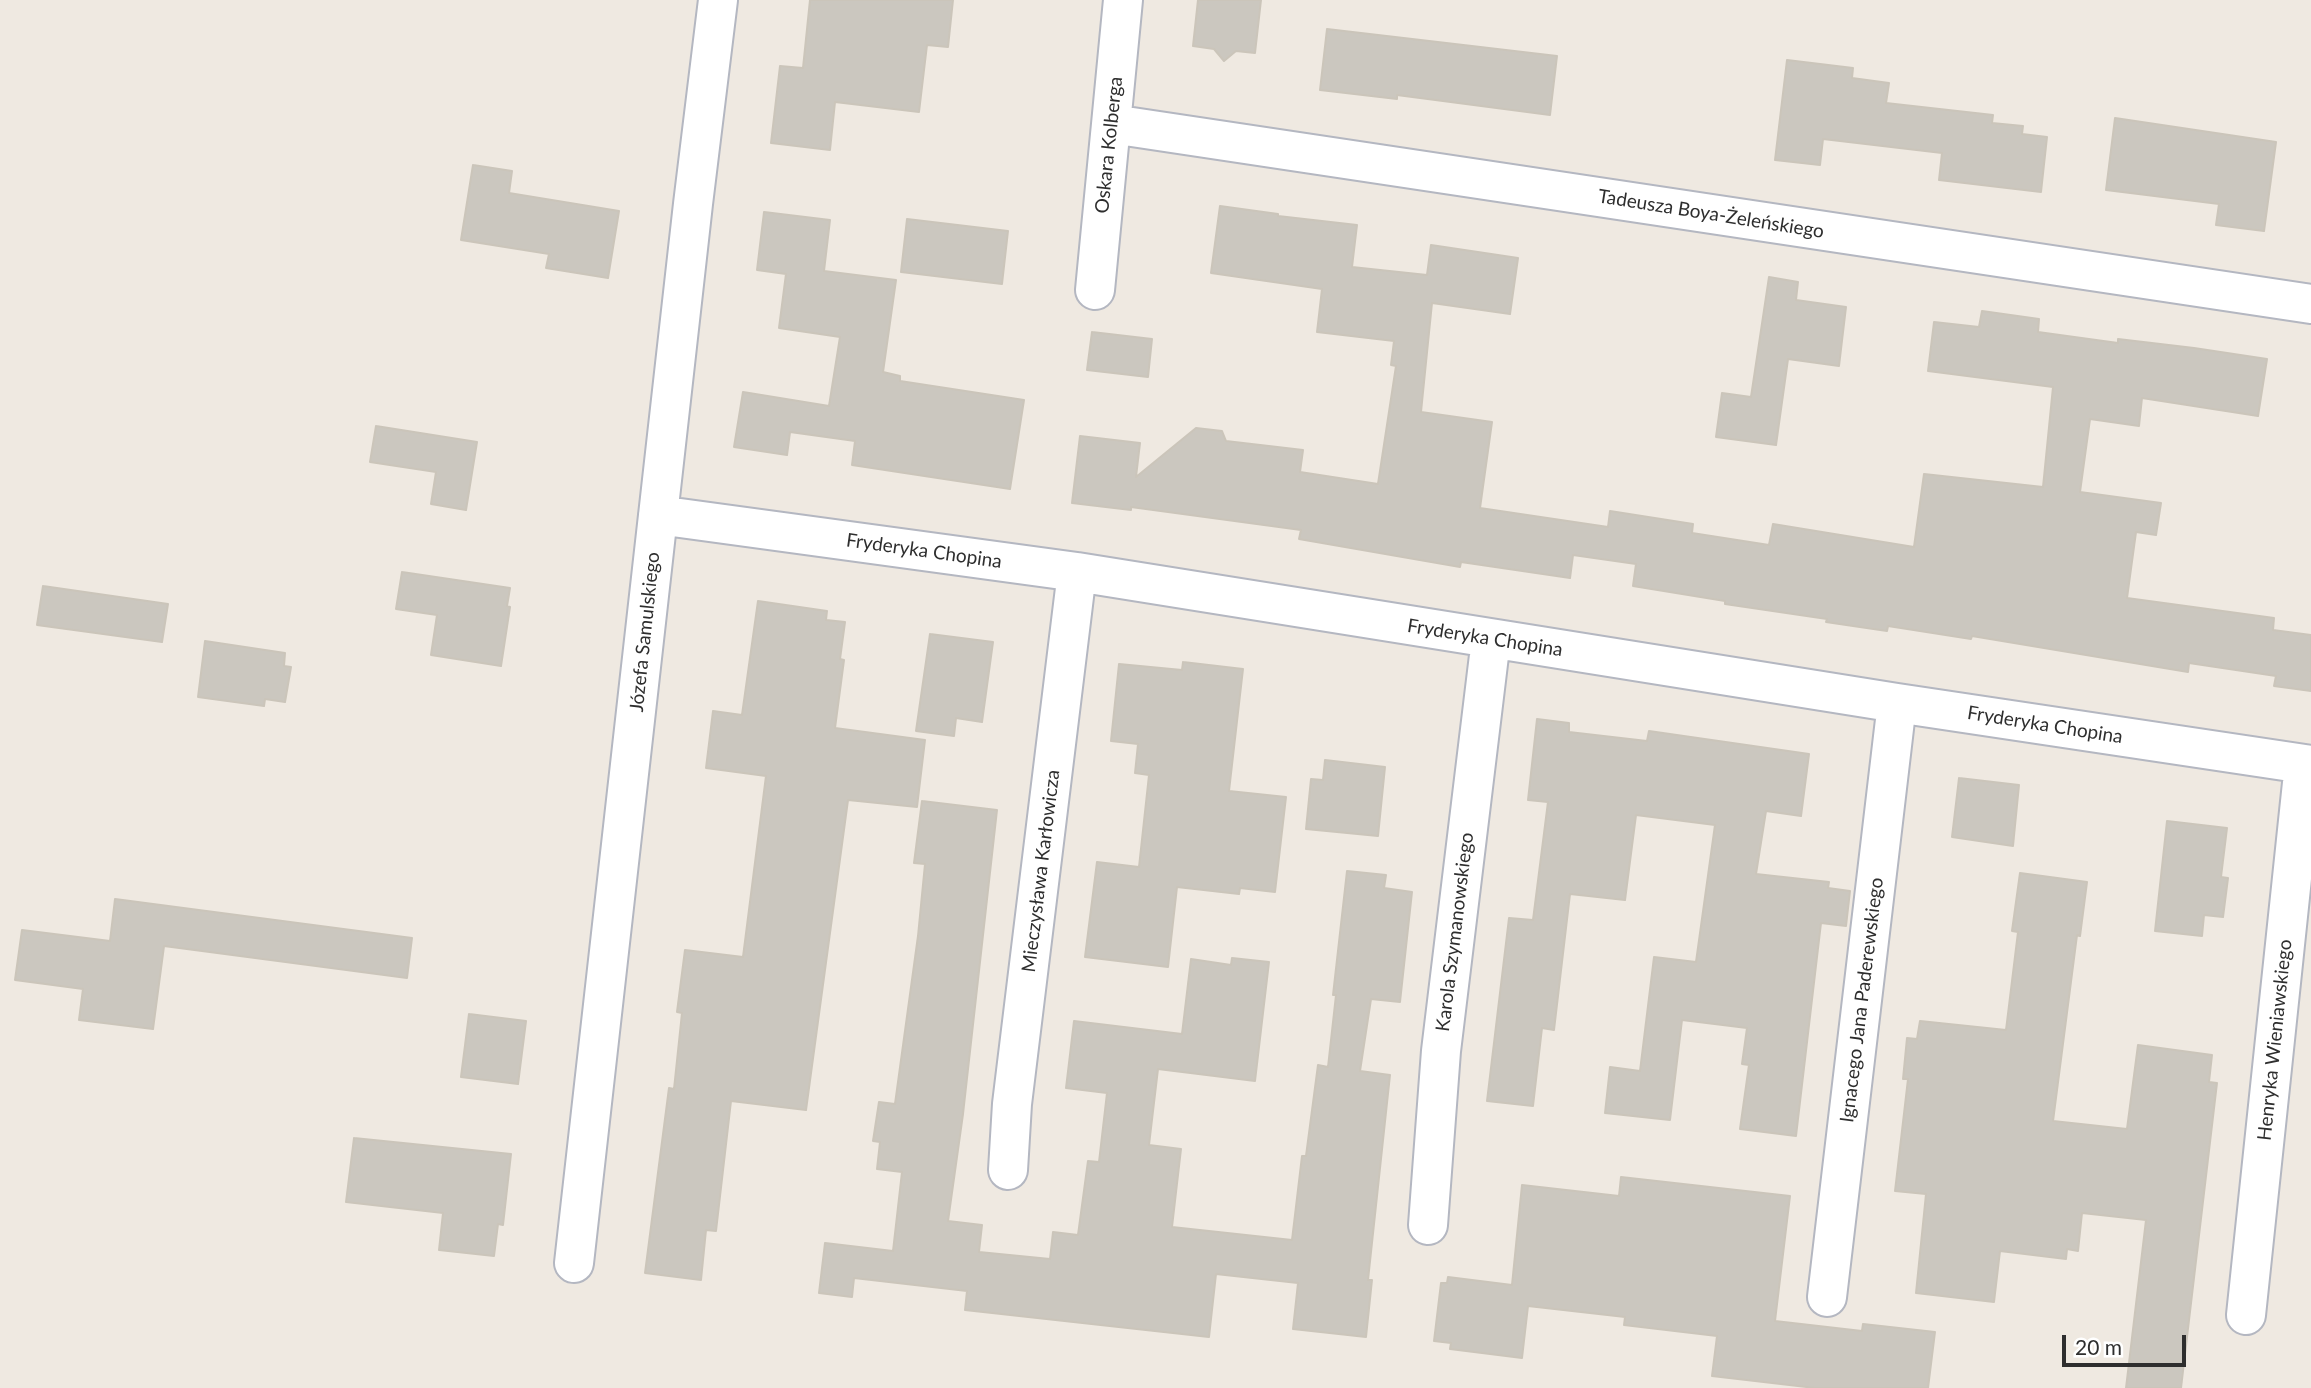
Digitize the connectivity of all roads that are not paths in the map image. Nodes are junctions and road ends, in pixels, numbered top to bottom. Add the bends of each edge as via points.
1 (718, 0) edge
2 (1123, 0) edge
3 (1112, 124) junction
4 (1095, 290) dead end
5 (2311, 304) edge
6 (658, 516) junction
7 (1077, 572) junction
8 (1490, 639) junction
9 (1897, 703) junction
10 (2307, 765) edge
11 (1008, 1170) dead end
12 (1428, 1225) dead end
13 (574, 1263) dead end
14 (1827, 1297) dead end
15 (2246, 1315) dead end

1 - 6 street, Józefa Samulskiego
2 - 3 street, Oskara Kolberga
3 - 4 street, Oskara Kolberga
3 - 5 street, Tadeusza Boya-Żeleńskiego
6 - 7 street, Fryderyka Chopina
6 - 13 street, Józefa Samulskiego
7 - 8 street, Fryderyka Chopina
7 - 11 street, Mieczysława Karłowicza via 1012,1104
8 - 9 street, Fryderyka Chopina
8 - 12 street, Karola Szymanowskiego via 1441,1051
9 - 10 street, Fryderyka Chopina
9 - 14 street, Ignacego Jana Paderewskiego
10 - 15 street, Henryka Wieniawskiego

